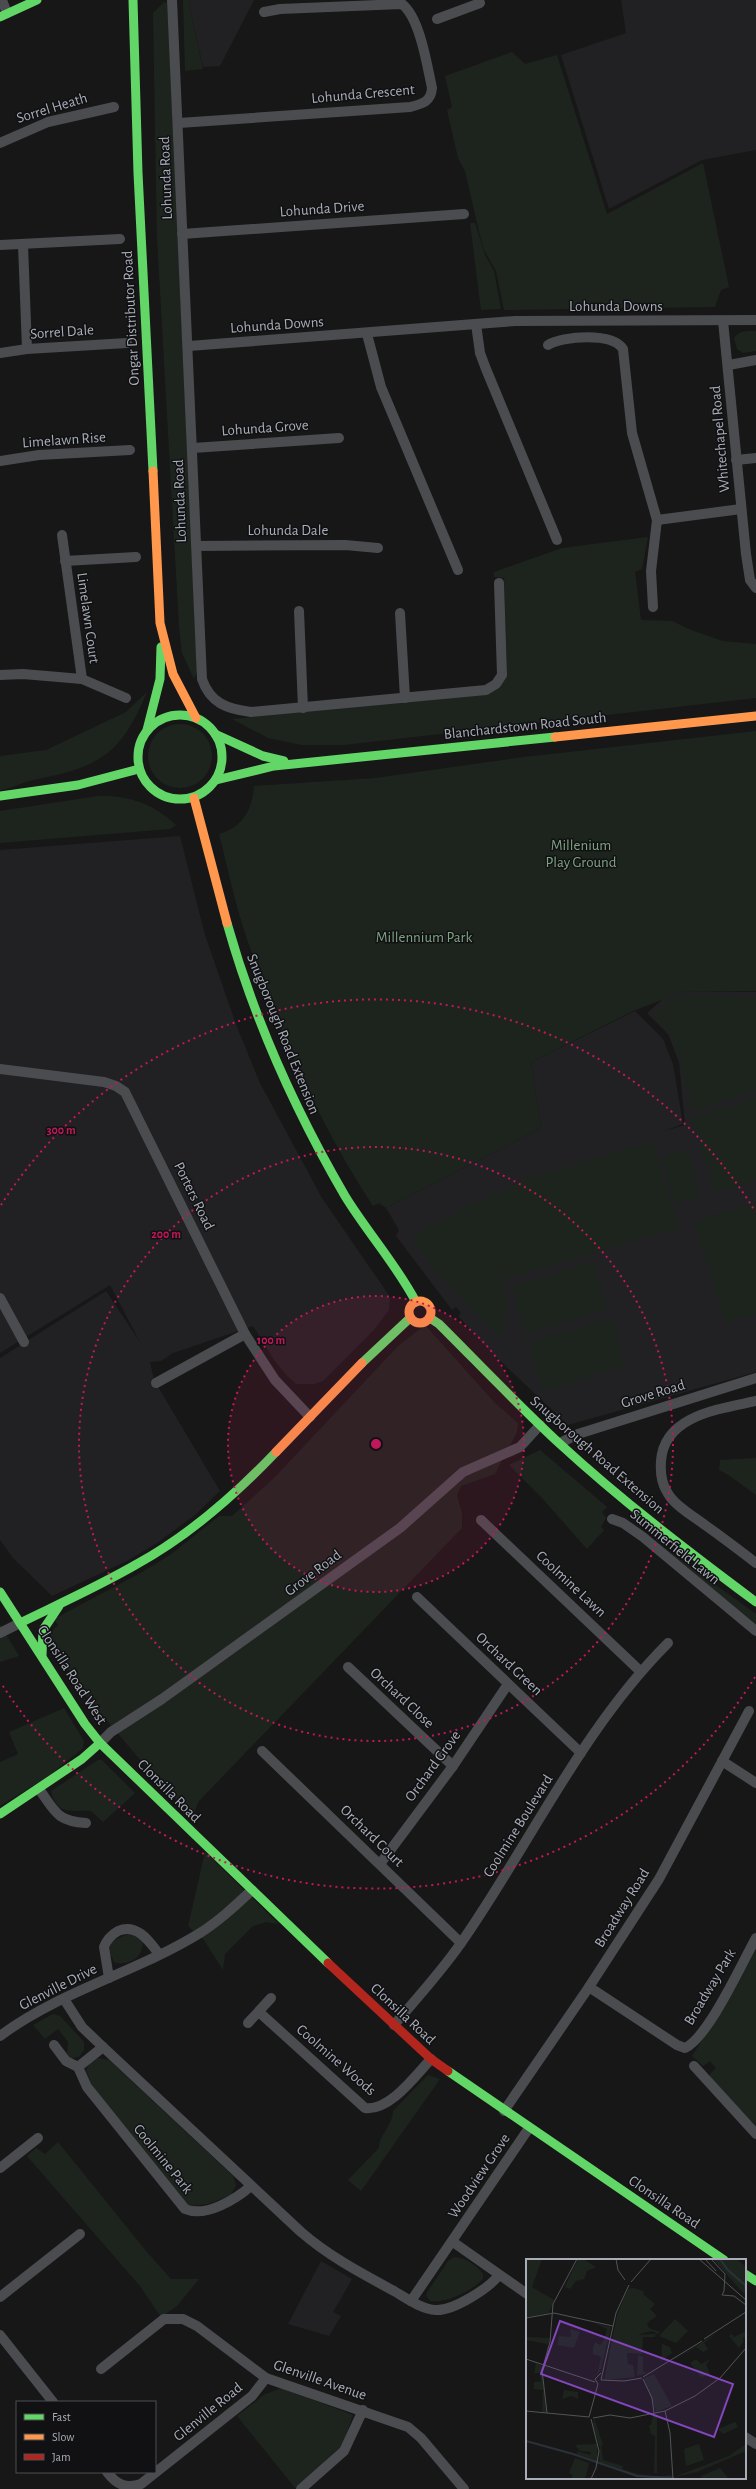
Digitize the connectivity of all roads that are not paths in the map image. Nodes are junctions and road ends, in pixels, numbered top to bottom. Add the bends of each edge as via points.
1 (2, 0) edge
2 (37, 0) edge
3 (134, 0) edge
4 (172, 0) edge
5 (456, 0) edge
6 (480, 3) dead end
7 (459, 10) junction
8 (264, 12) dead end
9 (4, 15) edge
10 (437, 19) dead end
11 (114, 107) dead end
12 (179, 123) junction
13 (0, 143) edge
14 (464, 214) dead end
15 (182, 234) junction
16 (120, 239) dead end
17 (0, 245) edge
18 (23, 245) junction
19 (756, 320) edge
20 (723, 321) junction
21 (476, 324) junction
22 (368, 334) junction
23 (127, 343) dead end
24 (548, 345) dead end
25 (189, 346) junction
26 (26, 349) junction
27 (0, 353) edge
28 (756, 360) edge
29 (729, 365) junction
30 (339, 438) dead end
31 (192, 448) junction
32 (130, 450) dead end
33 (756, 458) edge
34 (736, 460) junction
35 (0, 461) edge
36 (741, 510) junction
37 (657, 520) junction
38 (62, 536) dead end
39 (557, 540) dead end
40 (197, 546) junction
41 (378, 548) dead end
42 (136, 557) dead end
43 (65, 561) junction
44 (458, 570) dead end
45 (499, 583) dead end
46 (756, 588) edge
47 (653, 607) dead end
48 (299, 611) dead end
49 (400, 613) dead end
50 (162, 635) junction
51 (0, 675) edge
52 (82, 679) junction
53 (126, 698) dead end
54 (405, 698) junction
55 (303, 708) junction
56 (756, 716) edge
57 (196, 718) junction
58 (147, 730) junction
59 (215, 734) junction
60 (296, 764) junction
61 (139, 769) junction
62 (216, 780) junction
63 (0, 796) edge
64 (194, 798) junction
65 (0, 1069) edge
66 (0, 1298) edge
67 (416, 1302) junction
68 (410, 1318) junction
69 (430, 1318) junction
70 (245, 1334) junction
71 (24, 1342) dead end
72 (756, 1378) edge
73 (156, 1383) dead end
74 (756, 1401) edge
75 (310, 1417) junction
76 (540, 1424) junction
77 (560, 1443) junction
78 (481, 1520) dead end
79 (612, 1520) dead end
80 (756, 1563) edge
81 (0, 1592) edge
82 (416, 1597) dead end
83 (756, 1602) edge
84 (60, 1604) junction
85 (20, 1623) junction
86 (756, 1631) edge
87 (0, 1634) edge
88 (668, 1643) dead end
89 (42, 1654) junction
90 (348, 1667) dead end
91 (640, 1671) junction
92 (508, 1684) junction
93 (749, 1711) dead end
94 (100, 1743) junction
95 (262, 1752) dead end
96 (581, 1753) junction
97 (722, 1761) junction
98 (453, 1766) junction
99 (756, 1783) edge
100 (39, 1788) junction
101 (0, 1814) edge
102 (86, 1823) dead end
103 (380, 1864) junction
104 (252, 1890) junction
105 (756, 1938) edge
106 (461, 1944) junction
107 (159, 1954) junction
108 (109, 1978) junction
109 (589, 1987) junction
110 (271, 1998) dead end
111 (64, 1999) junction
112 (259, 2012) junction
113 (248, 2023) dead end
114 (394, 2025) junction
115 (0, 2036) edge
116 (54, 2045) dead end
117 (102, 2047) junction
118 (431, 2059) junction
119 (694, 2066) dead end
120 (78, 2067) junction
121 (504, 2111) junction
122 (529, 2128) junction
123 (756, 2134) edge
124 (38, 2138) dead end
125 (0, 2168) edge
126 (251, 2186) junction
127 (80, 2234) dead end
128 (453, 2242) junction
129 (723, 2259) edge
130 (499, 2275) junction
131 (746, 2275) edge
132 (756, 2281) edge
133 (526, 2293) edge
134 (0, 2297) edge
135 (411, 2301) junction
136 (0, 2335) edge
137 (101, 2369) dead end
138 (266, 2378) junction
139 (52, 2401) edge
140 (363, 2410) junction
141 (746, 2438) edge
142 (756, 2444) edge
143 (156, 2472) edge
144 (108, 2473) edge
145 (155, 2473) edge
146 (461, 2488) edge
147 (301, 2489) edge

1 - 9 street
2 - 9 street
3 - 50 street, Ongar Distributor Road via 138,173
4 - 12 street, Lohunda Road
5 - 7 street
6 - 7 street
7 - 10 street
8 - 12 street, Lohunda Crescent via 280,9 402,4 412,15 416,27 432,88 430,97 424,103 410,107
11 - 13 street, Sorrel Heath via 48,122
12 - 15 street, Lohunda Road
14 - 15 street, Lohunda Drive
15 - 25 street, Lohunda Road
16 - 18 street
17 - 18 street
18 - 26 street
19 - 20 street, Lohunda Downs
20 - 21 street, Lohunda Downs via 547,321
20 - 29 street, Whitechapel Road
21 - 22 street, Lohunda Downs
21 - 39 street via 480,353
22 - 25 street, Lohunda Downs
22 - 44 street via 382,387
23 - 26 street, Sorrel Dale
24 - 37 street via 562,339 606,338 615,341 623,349 632,434
25 - 31 street, Lohunda Road
26 - 27 street, Sorrel Dale
28 - 29 street
29 - 34 street, Whitechapel Road
30 - 31 street, Lohunda Grove
31 - 40 street, Lohunda Road
32 - 35 street, Limelawn Rise via 39,455
33 - 34 street
34 - 36 street, Whitechapel Road
36 - 37 street
36 - 46 street, Whitechapel Road via 750,580
37 - 47 street via 651,571
38 - 43 street, Limelawn Court
40 - 41 street, Lohunda Dale via 345,545
40 - 55 street, Lohunda Road via 202,679 206,690 214,700 230,709 251,712
42 - 43 street, Limelawn Court
43 - 52 street, Limelawn Court
45 - 54 street, Lohunda Road via 502,675 496,684 486,690
48 - 55 street
49 - 54 street
50 - 57 street, Ongar Distributor Road via 173,674
50 - 58 street, Ongar Distributor Road via 160,679
51 - 52 street, Limelawn Court via 23,674
52 - 53 street, Limelawn Court
54 - 55 street, Lohunda Road
56 - 60 street, Blanchardstown Road South
57 - 58 street via 170,716
57 - 59 street
58 - 61 street via 140,742 137,755
59 - 60 street, Blanchardstown Road South via 263,756
59 - 62 street via 221,746 222,758
60 - 62 street, Blanchardstown Road South via 268,767
61 - 63 street via 73,786
61 - 64 street via 148,785 163,796 174,800
62 - 64 street
64 - 67 street, Snugborough Road Extension via 235,952 290,1095 346,1196
65 - 70 street, Porters Road via 104,1082 125,1092
66 - 71 street
67 - 68 street via 410,1307
67 - 69 street via 422,1301 430,1307
68 - 69 street via 419,1323
68 - 75 street
69 - 76 street, Snugborough Road Extension via 440,1324
70 - 73 street
70 - 75 street, Porters Road via 275,1380
72 - 77 street, Grove Road via 600,1426
74 - 80 street via 717,1409 684,1423 671,1434 662,1448 661,1468 661,1479 672,1499
75 - 84 street via 242,1485 184,1534 138,1564
76 - 77 street, Snugborough Road Extension
76 - 94 street, Grove Road via 520,1447 463,1472 400,1528 162,1700 111,1732
77 - 83 street, Snugborough Road Extension via 632,1507
78 - 91 street, Coolmine Lawn
79 - 86 street, Summerfield Lawn via 623,1522 643,1537
81 - 85 street
82 - 92 street, Orchard Green
84 - 85 street
84 - 89 street via 43,1630
85 - 87 street
85 - 89 street, Clonsilla Road West
88 - 91 street, Coolmine Boulevard
89 - 94 street, Clonsilla Road West via 81,1718
90 - 98 street, Orchard Close
91 - 96 street, Coolmine Boulevard
92 - 96 street, Orchard Green
92 - 98 street, Orchard Grove
93 - 97 street, Broadway Road
94 - 100 street via 82,1759
94 - 104 street, Clonsilla Road
95 - 103 street, Orchard Court
96 - 106 street, Coolmine Boulevard
97 - 99 street
97 - 109 street, Broadway Road via 659,1879
98 - 103 street, Orchard Grove
100 - 101 street
100 - 102 street via 59,1817 72,1822
103 - 106 street, Orchard Court
104 - 107 street, Glenville Drive via 210,1926
104 - 114 street, Clonsilla Road
105 - 109 street, Broadway Park via 714,2014 685,2048
106 - 114 street, Coolmine Boulevard
107 - 108 street, Glenville Drive
107 - 108 street, Glenville Drive via 143,1934 123,1929 116,1932 109,1937 104,1947
108 - 111 street, Glenville Drive
109 - 121 street, Broadway Road
110 - 112 street
111 - 115 street, Glenville Drive
111 - 117 street via 82,2027
112 - 113 street
112 - 118 street, Coolmine Woods via 365,2108 377,2108 390,2101
114 - 118 street, Clonsilla Road
116 - 120 street via 66,2061
117 - 120 street
117 - 126 street
118 - 121 street, Clonsilla Road
119 - 123 street
120 - 126 street, Coolmine Park via 87,2087 185,2209 196,2211 223,2205 237,2198
121 - 122 street, Clonsilla Road
122 - 128 street, Woodview Grove
122 - 129 street, Clonsilla Road
124 - 125 street
126 - 135 street via 323,2251
127 - 134 street
128 - 130 street, Woodview Grove
128 - 135 street, Woodview Grove
130 - 133 street, Woodview Grove
130 - 135 street via 483,2290 440,2310 430,2309
131 - 132 street
136 - 139 street
137 - 138 street, Glenville Avenue via 164,2319 175,2318 190,2321
138 - 140 street, Glenville Avenue
138 - 143 street, Glenville Road via 252,2396
140 - 146 street, Glenville Avenue via 400,2423 414,2431
140 - 147 street via 344,2451
141 - 142 street
144 - 145 street, Glenville Road via 121,2485 130,2487 141,2484

